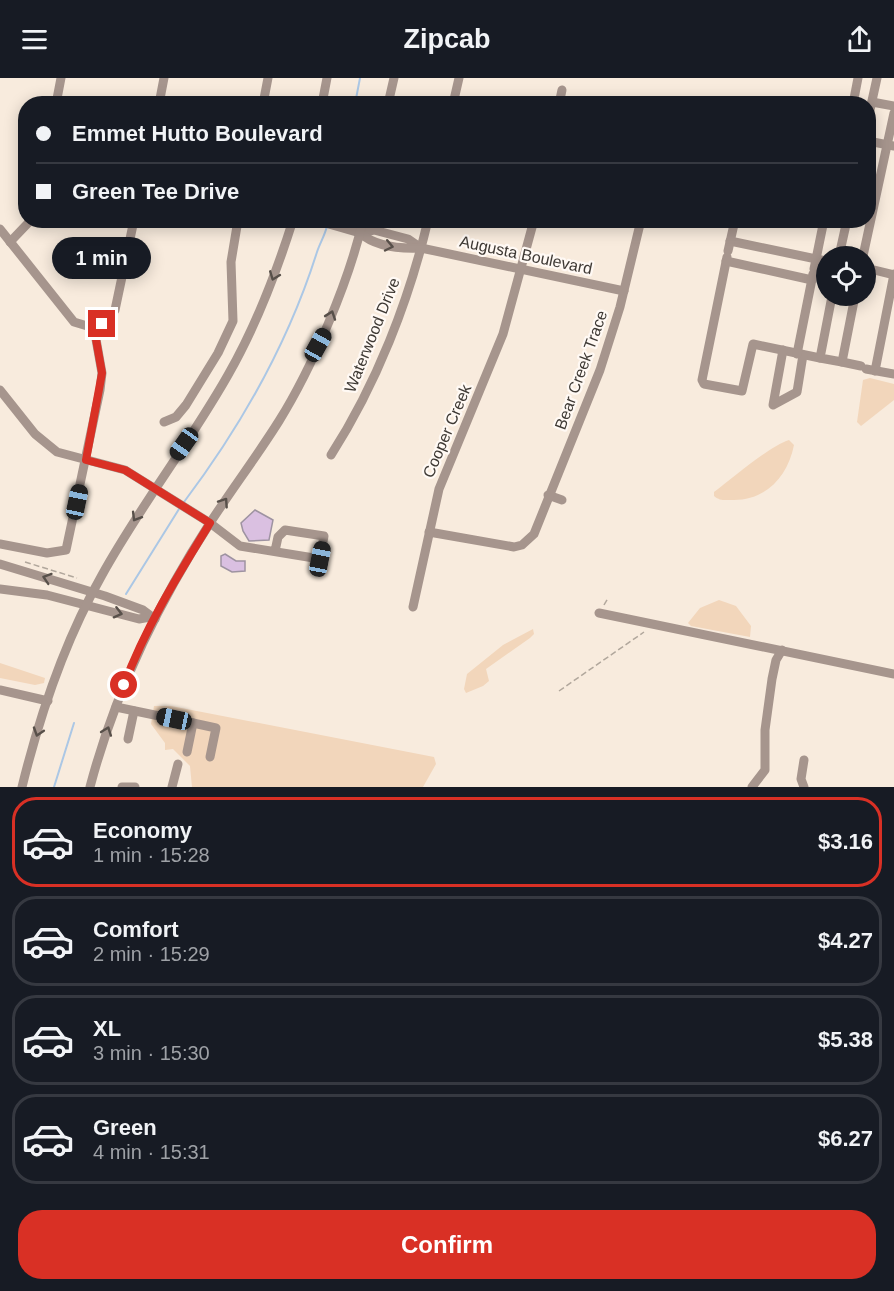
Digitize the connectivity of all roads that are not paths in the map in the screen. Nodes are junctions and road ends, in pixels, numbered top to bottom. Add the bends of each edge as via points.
1 (61, 78) edge
2 (164, 78) edge
3 (268, 78) edge
4 (327, 78) edge
5 (394, 78) edge
6 (459, 78) edge
7 (858, 78) edge
8 (877, 78) edge
9 (562, 90) dead end
10 (58, 96) edge
11 (161, 96) edge
12 (265, 96) edge
13 (324, 96) edge
14 (390, 96) edge
15 (455, 96) edge
16 (561, 96) edge
17 (855, 96) edge
18 (873, 96) edge
19 (876, 103) edge
20 (894, 106) edge
21 (894, 113) edge
22 (890, 145) edge
23 (876, 203) edge
24 (23, 228) edge
25 (132, 228) edge
26 (237, 228) edge
27 (290, 228) edge
28 (342, 228) edge
29 (361, 228) edge
30 (426, 228) edge
31 (532, 228) edge
32 (639, 228) edge
33 (733, 228) edge
34 (824, 228) edge
35 (845, 228) edge
36 (870, 228) edge
37 (0, 229) edge
38 (360, 233) junction
39 (10, 242) junction
40 (823, 246) edge
41 (841, 246) edge
42 (865, 246) edge
43 (421, 248) junction
44 (728, 252) junction
45 (816, 258) edge
46 (816, 269) edge
47 (522, 270) junction
48 (876, 270) edge
49 (813, 274) junction
50 (894, 275) edge
51 (624, 291) junction
52 (830, 306) edge
53 (853, 306) edge
54 (889, 327) edge
55 (94, 328) junction
56 (783, 351) junction
57 (800, 354) junction
58 (820, 358) junction
59 (842, 362) junction
60 (867, 368) junction
61 (894, 374) edge
62 (0, 390) edge
63 (164, 422) dead end
64 (331, 455) dead end
65 (86, 460) junction
66 (154, 487) junction
67 (548, 495) junction
68 (562, 500) dead end
69 (210, 523) junction
70 (429, 532) junction
71 (0, 544) edge
72 (275, 551) junction
73 (0, 564) edge
74 (0, 589) edge
75 (93, 592) junction
76 (87, 605) junction
77 (413, 607) dead end
78 (599, 613) dead end
79 (152, 618) junction
80 (782, 650) junction
81 (894, 674) edge
82 (0, 690) edge
83 (48, 700) junction
84 (116, 707) junction
85 (134, 711) junction
86 (194, 723) junction
87 (128, 739) dead end
88 (187, 752) dead end
89 (210, 757) dead end
90 (804, 760) dead end
91 (178, 764) dead end
92 (22, 787) edge
93 (90, 787) edge
94 (123, 787) edge
95 (135, 787) edge
96 (172, 787) edge
97 (752, 787) edge
98 (804, 787) edge

1 - 10 street
2 - 11 street
3 - 12 street
4 - 13 street
5 - 14 street
6 - 15 street
7 - 17 street
8 - 18 street
9 - 16 street
19 - 20 street
21 - 22 street
22 - 23 street
24 - 39 street
25 - 55 street via 114,310 107,321
26 - 63 street via 231,262 233,321 186,405 176,417
27 -> 66 street via 265,299 233,366
28 - 38 street, Augusta Boulevard
29 - 38 street
30 - 43 street, Waterwood Drive
31 - 47 street, Cooper Creek
32 - 51 street, Bear Creek Trace
33 - 44 street
34 - 40 street
35 - 41 street
36 - 42 street
37 - 39 street
38 - 43 street, Augusta Boulevard via 370,242
69 -> 38 street via 280,420 325,332
39 - 55 street via 74,322
43 - 47 street, Augusta Boulevard
43 - 64 street, Waterwood Drive via 381,358
44 - 45 street via 760,243
44 - 49 street
44 - 56 street via 703,382 706,386 740,392 744,389 753,344
46 - 49 street
47 - 51 street, Augusta Boulevard
47 - 70 street, Cooper Creek via 503,334 448,462
48 - 50 street
49 - 57 street
50 - 54 street
51 - 67 street, Bear Creek Trace via 597,378
52 - 58 street
53 - 59 street
54 - 60 street
55 - 65 street via 102,373
56 - 57 street
56 - 57 street via 773,405 797,392
57 - 58 street
58 - 59 street
59 - 60 street
60 - 61 street
62 - 65 street via 43,443 57,452
65 - 66 street via 125,470
65 - 71 street via 66,550 47,553
66 - 69 street
66 -> 75 street
67 - 68 street
67 - 70 street, Bear Creek Trace via 529,539 514,547
69 - 72 street via 240,546
69 - 79 street
70 - 77 street, Cooper Creek
72 - 72 street via 320,559 324,536 285,530 278,537
75 -> 73 street
74 - 76 street
75 - 76 street
75 - 79 street via 143,610
76 -> 79 street via 139,619
76 - 83 street
78 - 80 street
79 - 84 street
80 - 81 street
80 - 97 street via 772,679 765,730 765,770
82 - 83 street
83 -> 92 street
84 - 85 street
93 -> 84 street
85 - 86 street
85 - 87 street
86 - 88 street
86 - 89 street via 216,728
90 - 98 street
91 - 96 street
94 - 95 street

